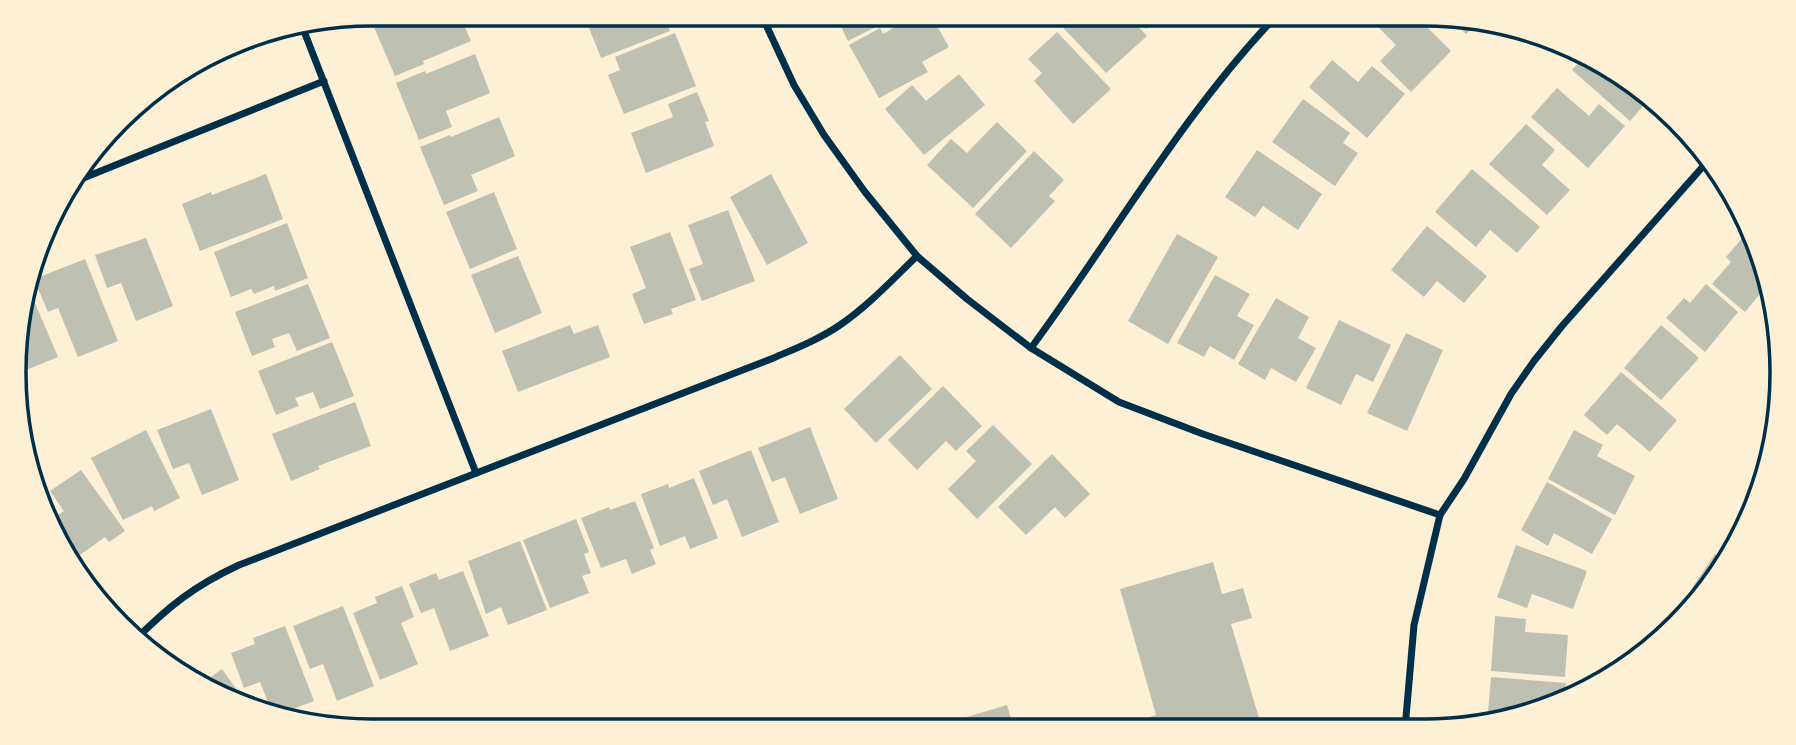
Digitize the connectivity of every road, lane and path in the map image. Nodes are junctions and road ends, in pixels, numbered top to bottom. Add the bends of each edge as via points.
1 (767, 26) edge
2 (1266, 26) edge
3 (305, 33) edge
4 (324, 81) junction
5 (1702, 168) edge
6 (88, 176) edge
7 (917, 256) junction
8 (1031, 348) junction
9 (476, 473) junction
10 (1440, 515) junction
11 (143, 632) edge
12 (1406, 719) edge

1 - 7 street via 824,135
2 - 8 street via 1175,140
3 - 4 street
4 - 6 street
4 - 9 street
5 - 10 street via 1534,361
7 - 8 street
7 - 9 street via 857,313 814,340
8 - 10 street via 1119,402
9 - 11 street via 213,577
10 - 12 street via 1413,625

